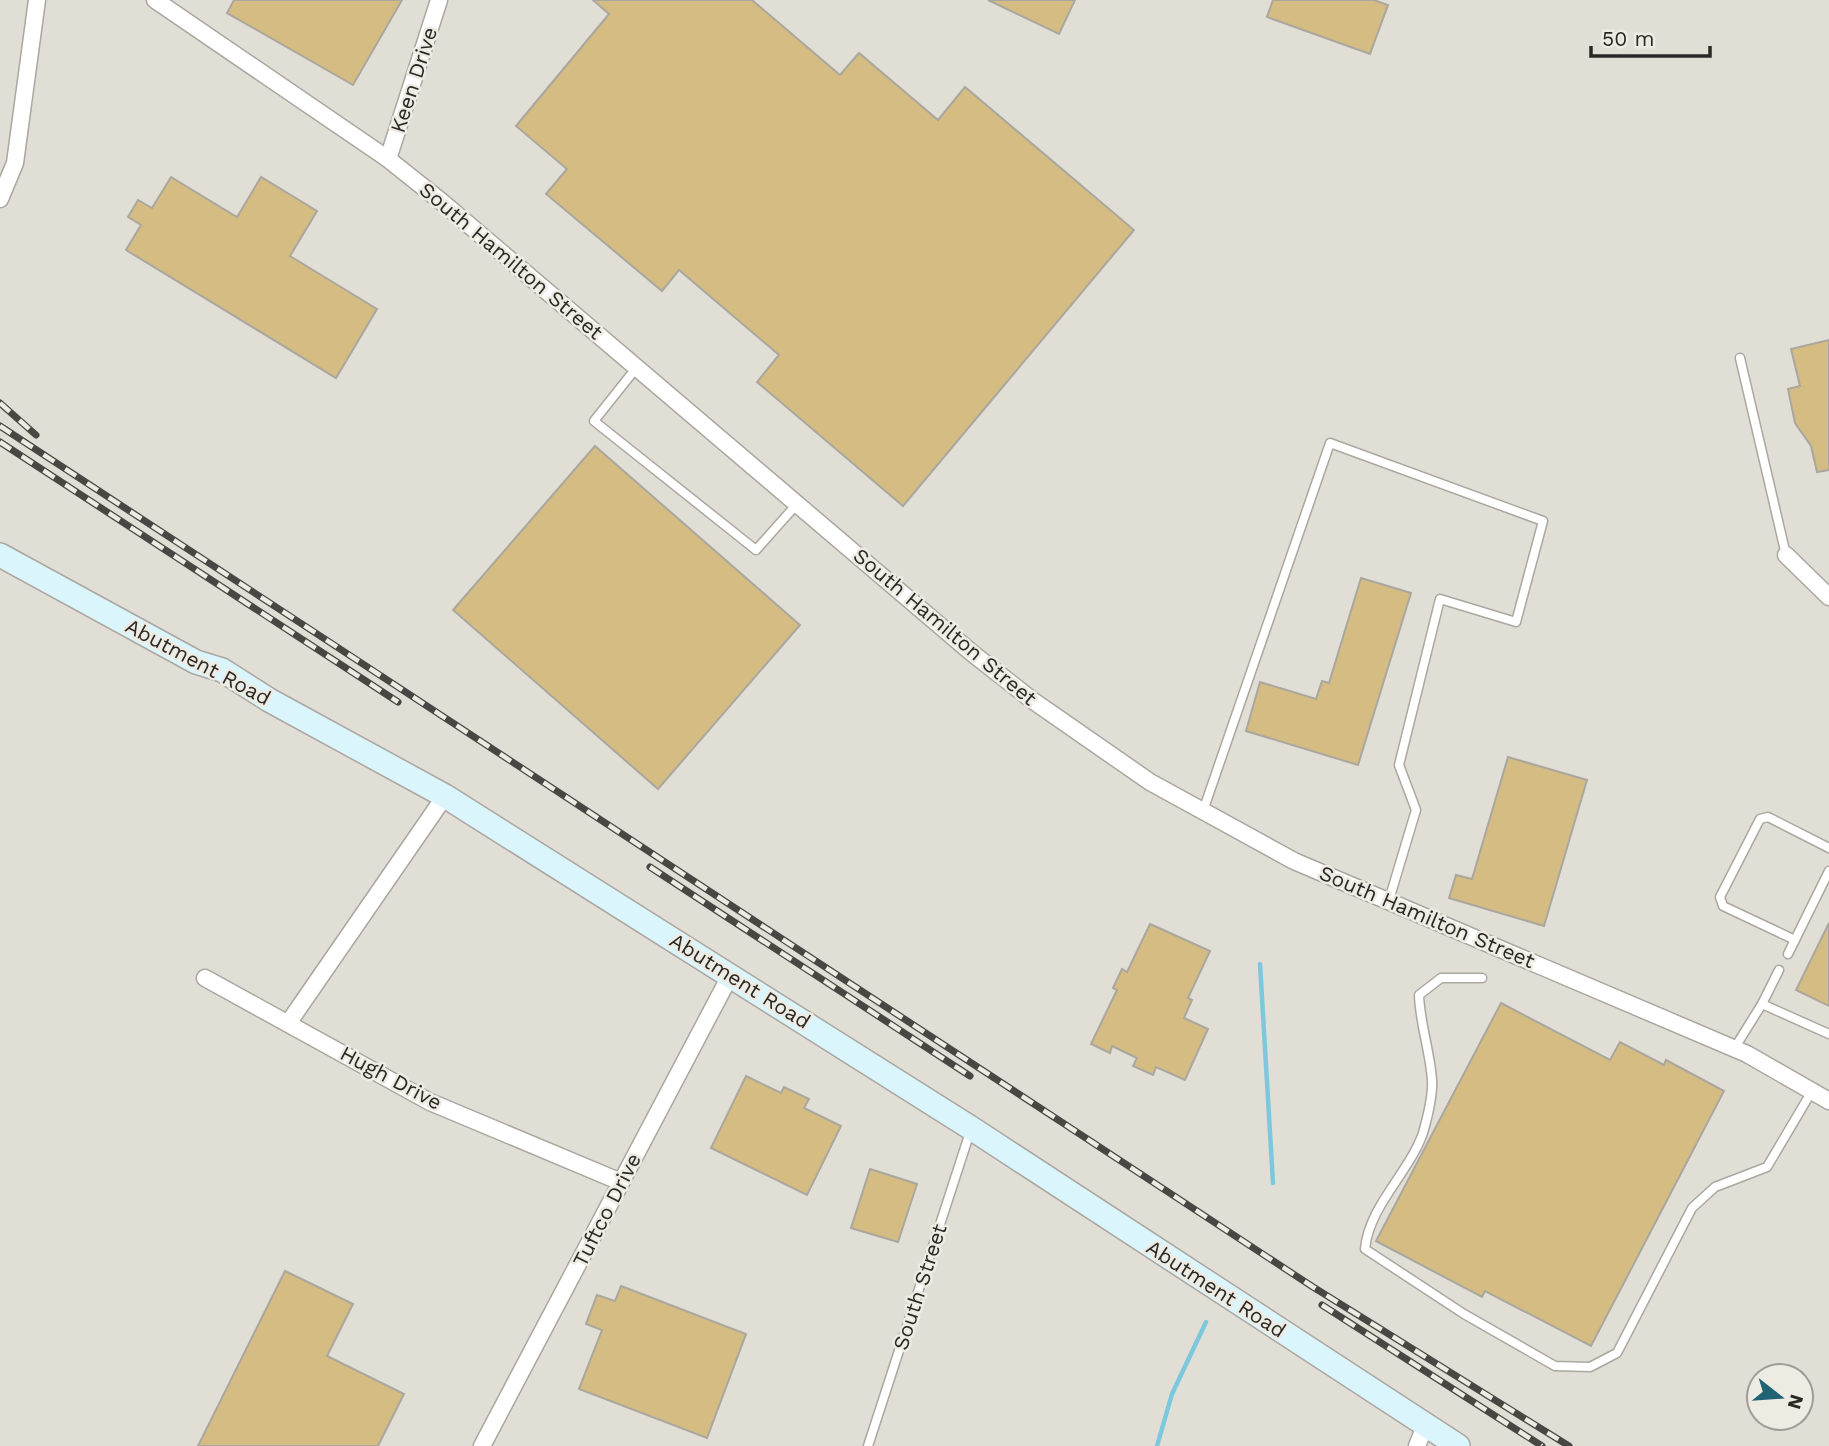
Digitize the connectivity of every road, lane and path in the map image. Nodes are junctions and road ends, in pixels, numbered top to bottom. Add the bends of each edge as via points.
1 (37, 0) edge
2 (155, 0) edge
3 (439, 0) edge
4 (0, 153) edge
5 (388, 159) junction
6 (15, 163) junction
7 (0, 199) edge
8 (1740, 358) dead end
9 (637, 368) junction
10 (797, 504) junction
11 (0, 555) edge
12 (1786, 555) joint
13 (1829, 597) edge
14 (445, 796) junction
15 (1203, 811) junction
16 (1829, 848) edge
17 (1829, 871) edge
18 (1389, 900) junction
19 (1795, 940) junction
20 (1788, 954) dead end
21 (1779, 970) dead end
22 (731, 974) junction
23 (205, 978) dead end
24 (1482, 978) dead end
25 (1762, 1004) junction
26 (289, 1022) junction
27 (1829, 1034) edge
28 (1734, 1049) junction
29 (1812, 1091) junction
30 (1829, 1101) edge
31 (971, 1128) junction
32 (621, 1182) junction
33 (1421, 1436) edge
34 (482, 1446) edge
35 (868, 1446) edge
36 (1458, 1446) edge

1 - 6 street
2 - 5 street, South Hamilton Street
3 - 5 street, Keen Drive
4 - 6 street
5 - 9 street, South Hamilton Street
6 - 7 street
8 - 12 lane
9 - 10 street, South Hamilton Street
9 - 10 lane via 594,421 756,550
10 - 15 street, South Hamilton Street via 1031,700 1150,782
11 - 14 main road, Abutment Road via 196,662 222,670
12 - 13 street
14 - 22 main road, Abutment Road
14 - 26 street
15 - 18 street, South Hamilton Street via 1294,861
15 - 18 lane via 1330,443 1543,521 1516,622 1440,599 1399,765 1416,810
16 - 19 lane via 1768,817 1760,820 1720,897 1723,906
17 - 19 lane
18 - 28 street, South Hamilton Street
19 - 20 lane
21 - 25 lane
22 - 31 main road, Abutment Road
22 - 32 street, Tuftco Drive
23 - 26 street, Hugh Drive
24 - 29 lane via 1441,978 1419,995 1432,1081 1422,1135 1382,1205 1365,1249 1555,1366 1590,1367 1617,1353 1692,1208 1715,1187 1767,1167
25 - 27 lane
25 - 28 lane
26 - 32 street, Hugh Drive via 430,1102
28 - 29 street, South Hamilton Street
29 - 30 street, South Hamilton Street
31 - 33 main road, Abutment Road
31 - 35 lane, South Street
32 - 34 street, Tuftco Drive
33 - 36 main road, Abutment Road

